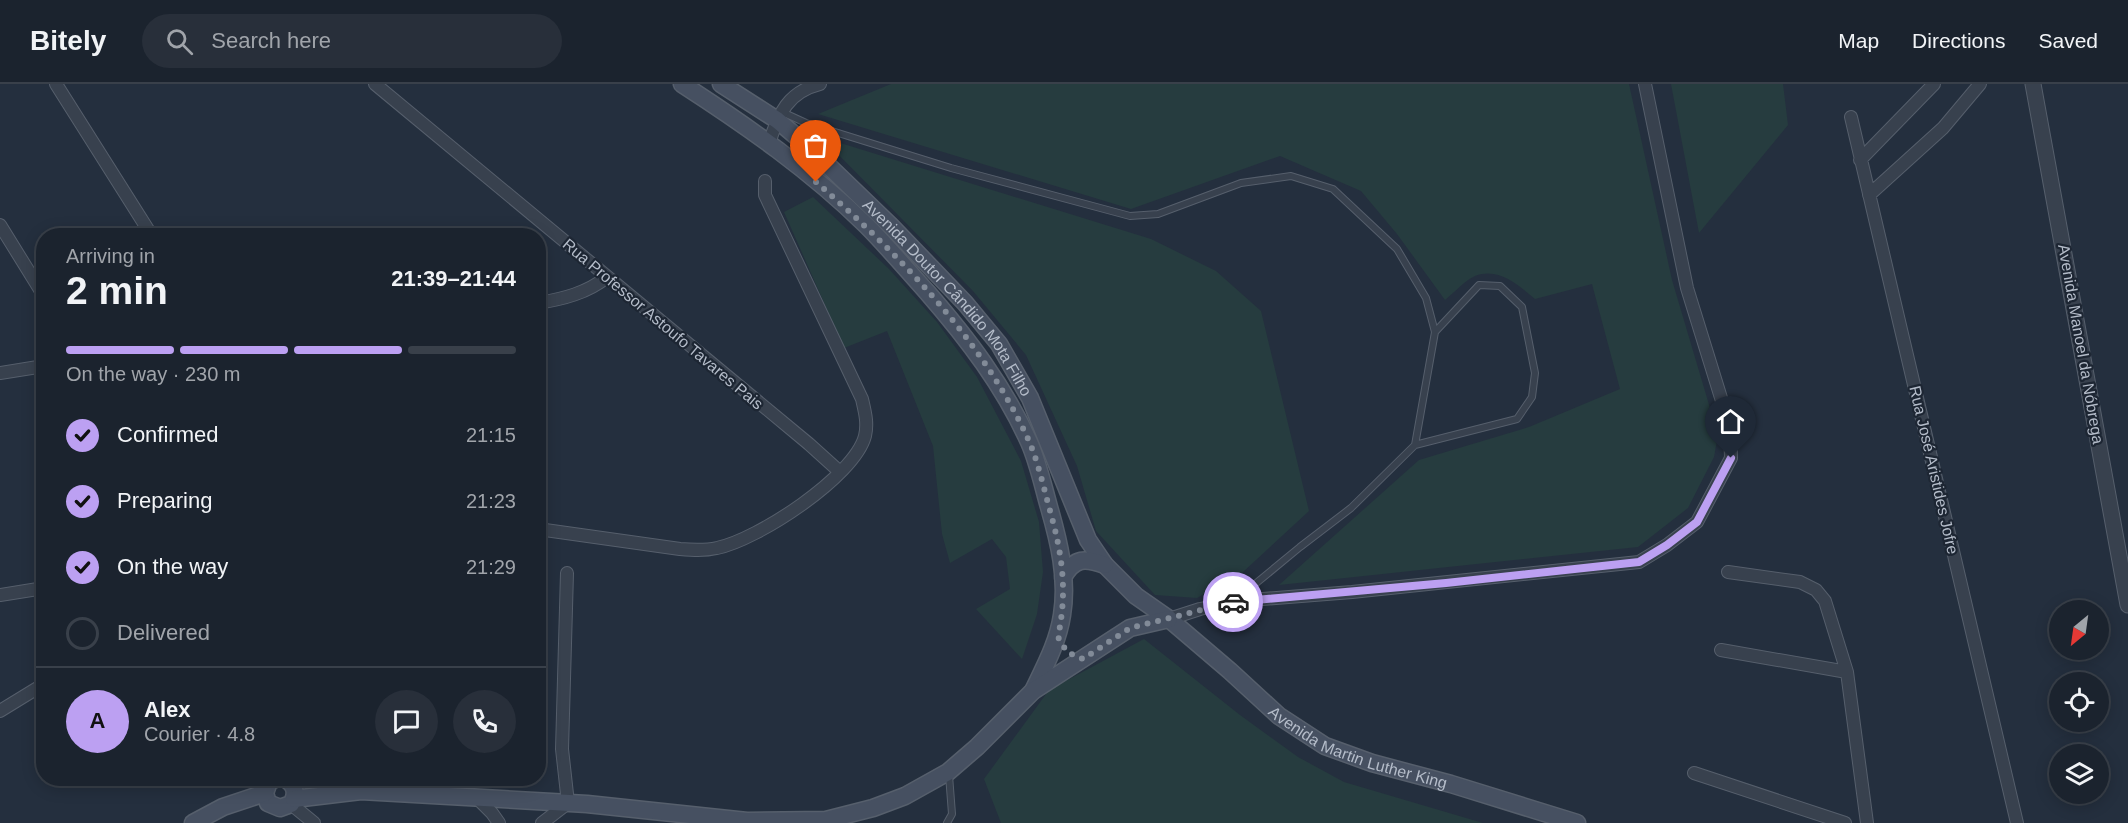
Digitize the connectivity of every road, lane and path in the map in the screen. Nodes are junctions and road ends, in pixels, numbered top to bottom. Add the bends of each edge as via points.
1 (56, 84) edge
2 (375, 84) edge
3 (682, 84) edge
4 (721, 84) edge
5 (820, 84) edge
6 (1645, 84) edge
7 (1934, 84) edge
8 (1980, 84) edge
9 (2033, 84) edge
10 (779, 116) junction
11 (1851, 117) dead end
12 (769, 143) junction
13 (1860, 160) junction
14 (765, 181) dead end
15 (1869, 195) junction
16 (0, 225) edge
17 (147, 228) edge
18 (607, 278) junction
19 (36, 283) edge
20 (546, 301) edge
21 (1435, 333) junction
22 (36, 367) edge
23 (0, 373) edge
24 (1415, 445) junction
25 (840, 472) junction
26 (546, 530) edge
27 (1105, 565) junction
28 (1728, 572) dead end
29 (567, 573) dead end
30 (1063, 577) junction
31 (36, 589) edge
32 (0, 595) edge
33 (1136, 596) junction
34 (1238, 601) junction
35 (2128, 605) edge
36 (1169, 620) junction
37 (1130, 628) junction
38 (1058, 637) junction
39 (1721, 650) dead end
40 (1083, 659) junction
41 (1847, 672) junction
42 (36, 689) edge
43 (1032, 691) junction
44 (0, 711) edge
45 (948, 772) junction
46 (1694, 773) dead end
47 (267, 786) edge
48 (269, 786) edge
49 (291, 792) edge
50 (477, 798) junction
51 (568, 803) junction
52 (826, 821) edge
53 (193, 823) edge
54 (314, 823) edge
55 (499, 823) edge
56 (542, 823) edge
57 (947, 823) edge
58 (1577, 823) edge
59 (1845, 823) edge
60 (1867, 823) edge
61 (2017, 823) edge

1 - 17 street
2 - 18 street, Rua Professor Astoufo Tavares Pais
3 - 12 main road, Avenida Doutor Cândido Mota Filho
4 - 10 main road, Avenida Doutor Cândido Mota Filho
5 - 10 street via 792,96
6 - 34 street via 1687,288 1730,426 1731,458 1697,522 1639,562
7 - 13 street
8 - 15 street via 1942,128
9 - 35 street, Avenida Manoel da Nóbrega
10 - 12 street
10 - 21 lane via 1130,216 1158,214 1241,183 1291,176 1333,189 1397,249 1426,298
10 - 27 main road, Avenida Doutor Cândido Mota Filho via 891,226 999,344 1030,398 1079,522
11 - 13 street, Rua José Aristides Jofre
12 - 30 main road, Avenida Doutor Cândido Mota Filho via 865,224 976,350 1030,444 1053,521
13 - 15 street, Rua José Aristides Jofre
14 - 25 street via 765,195 862,399 865,437
15 - 61 street, Rua José Aristides Jofre
16 - 19 street
18 - 20 street via 580,293
18 - 25 street, Rua Professor Astoufo Tavares Pais
21 - 24 lane
21 - 24 lane via 1479,285 1500,286 1522,307 1535,373 1532,397 1517,419
22 - 23 street
24 - 34 lane via 1351,508
25 - 26 street via 788,514 718,548 680,549
27 - 30 main road via 1090,560 1078,562
27 - 33 main road, Avenida Martin Luther King
28 - 41 street via 1800,582 1816,590 1825,601
29 - 51 street via 562,748
30 - 38 main road
31 - 32 street
33 - 36 main road, Avenida Martin Luther King
33 - 37 main road
34 - 36 street
36 - 37 main road
36 - 58 main road, Avenida Martin Luther King via 1279,716 1325,746 1372,764
37 - 40 main road
38 - 40 main road via 1067,652
38 - 43 main road
39 - 41 street
40 - 43 main road
41 - 60 street
42 - 44 street
43 - 45 main road
45 - 52 main road via 905,796
45 - 57 lane via 952,814
46 - 59 street
47 - 53 main road
48 - 49 main road via 280,808
49 - 50 main road via 361,791
49 - 54 street
50 - 51 main road
50 - 55 street
51 - 52 main road via 747,821
51 - 56 street

